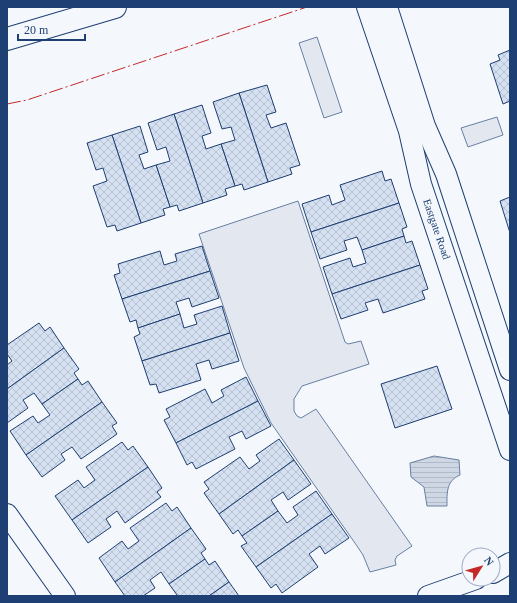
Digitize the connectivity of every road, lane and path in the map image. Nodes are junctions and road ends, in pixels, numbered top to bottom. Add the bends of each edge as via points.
1 (115, 7) edge
2 (367, 7) edge
3 (387, 7) edge
4 (7, 39) edge
5 (510, 370) edge
6 (510, 450) edge
7 (7, 514) edge
8 (510, 563) edge
9 (501, 568) edge
10 (461, 584) edge
11 (64, 596) edge
12 (428, 596) edge

1 - 4 main road
2 - 6 street, Eastgate Road via 409,131 421,184
3 - 5 street via 425,126 446,174
7 - 11 street
8 - 9 street
10 - 12 street

